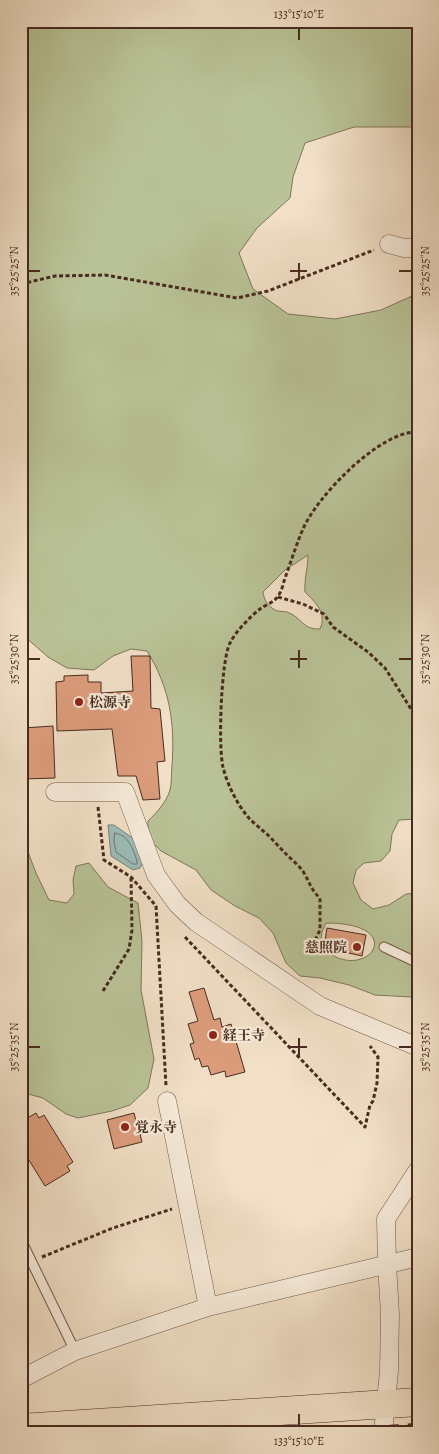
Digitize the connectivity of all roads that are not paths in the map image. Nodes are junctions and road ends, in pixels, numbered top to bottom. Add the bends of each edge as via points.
1 (389, 244) road end
2 (418, 248) edge
3 (55, 792) dead end
4 (384, 948) dead end
5 (418, 963) edge
6 (418, 1047) edge
7 (167, 1101) road end
8 (418, 1170) edge
9 (21, 1240) edge
10 (418, 1257) edge
11 (387, 1265) junction
12 (208, 1307) junction
13 (75, 1351) junction
14 (21, 1379) edge
15 (418, 1402) edge
16 (386, 1404) junction
17 (21, 1428) edge
18 (383, 1433) edge

1 - 2 street
3 - 6 street via 125,792 156,875 177,904 196,922 320,1006
4 - 5 lane
7 - 12 street
8 - 11 street via 386,1219
9 - 13 lane
10 - 11 street
11 - 12 street
11 - 16 street via 390,1314
12 - 13 street
13 - 14 street
15 - 16 main road
16 - 17 main road
16 - 18 street

